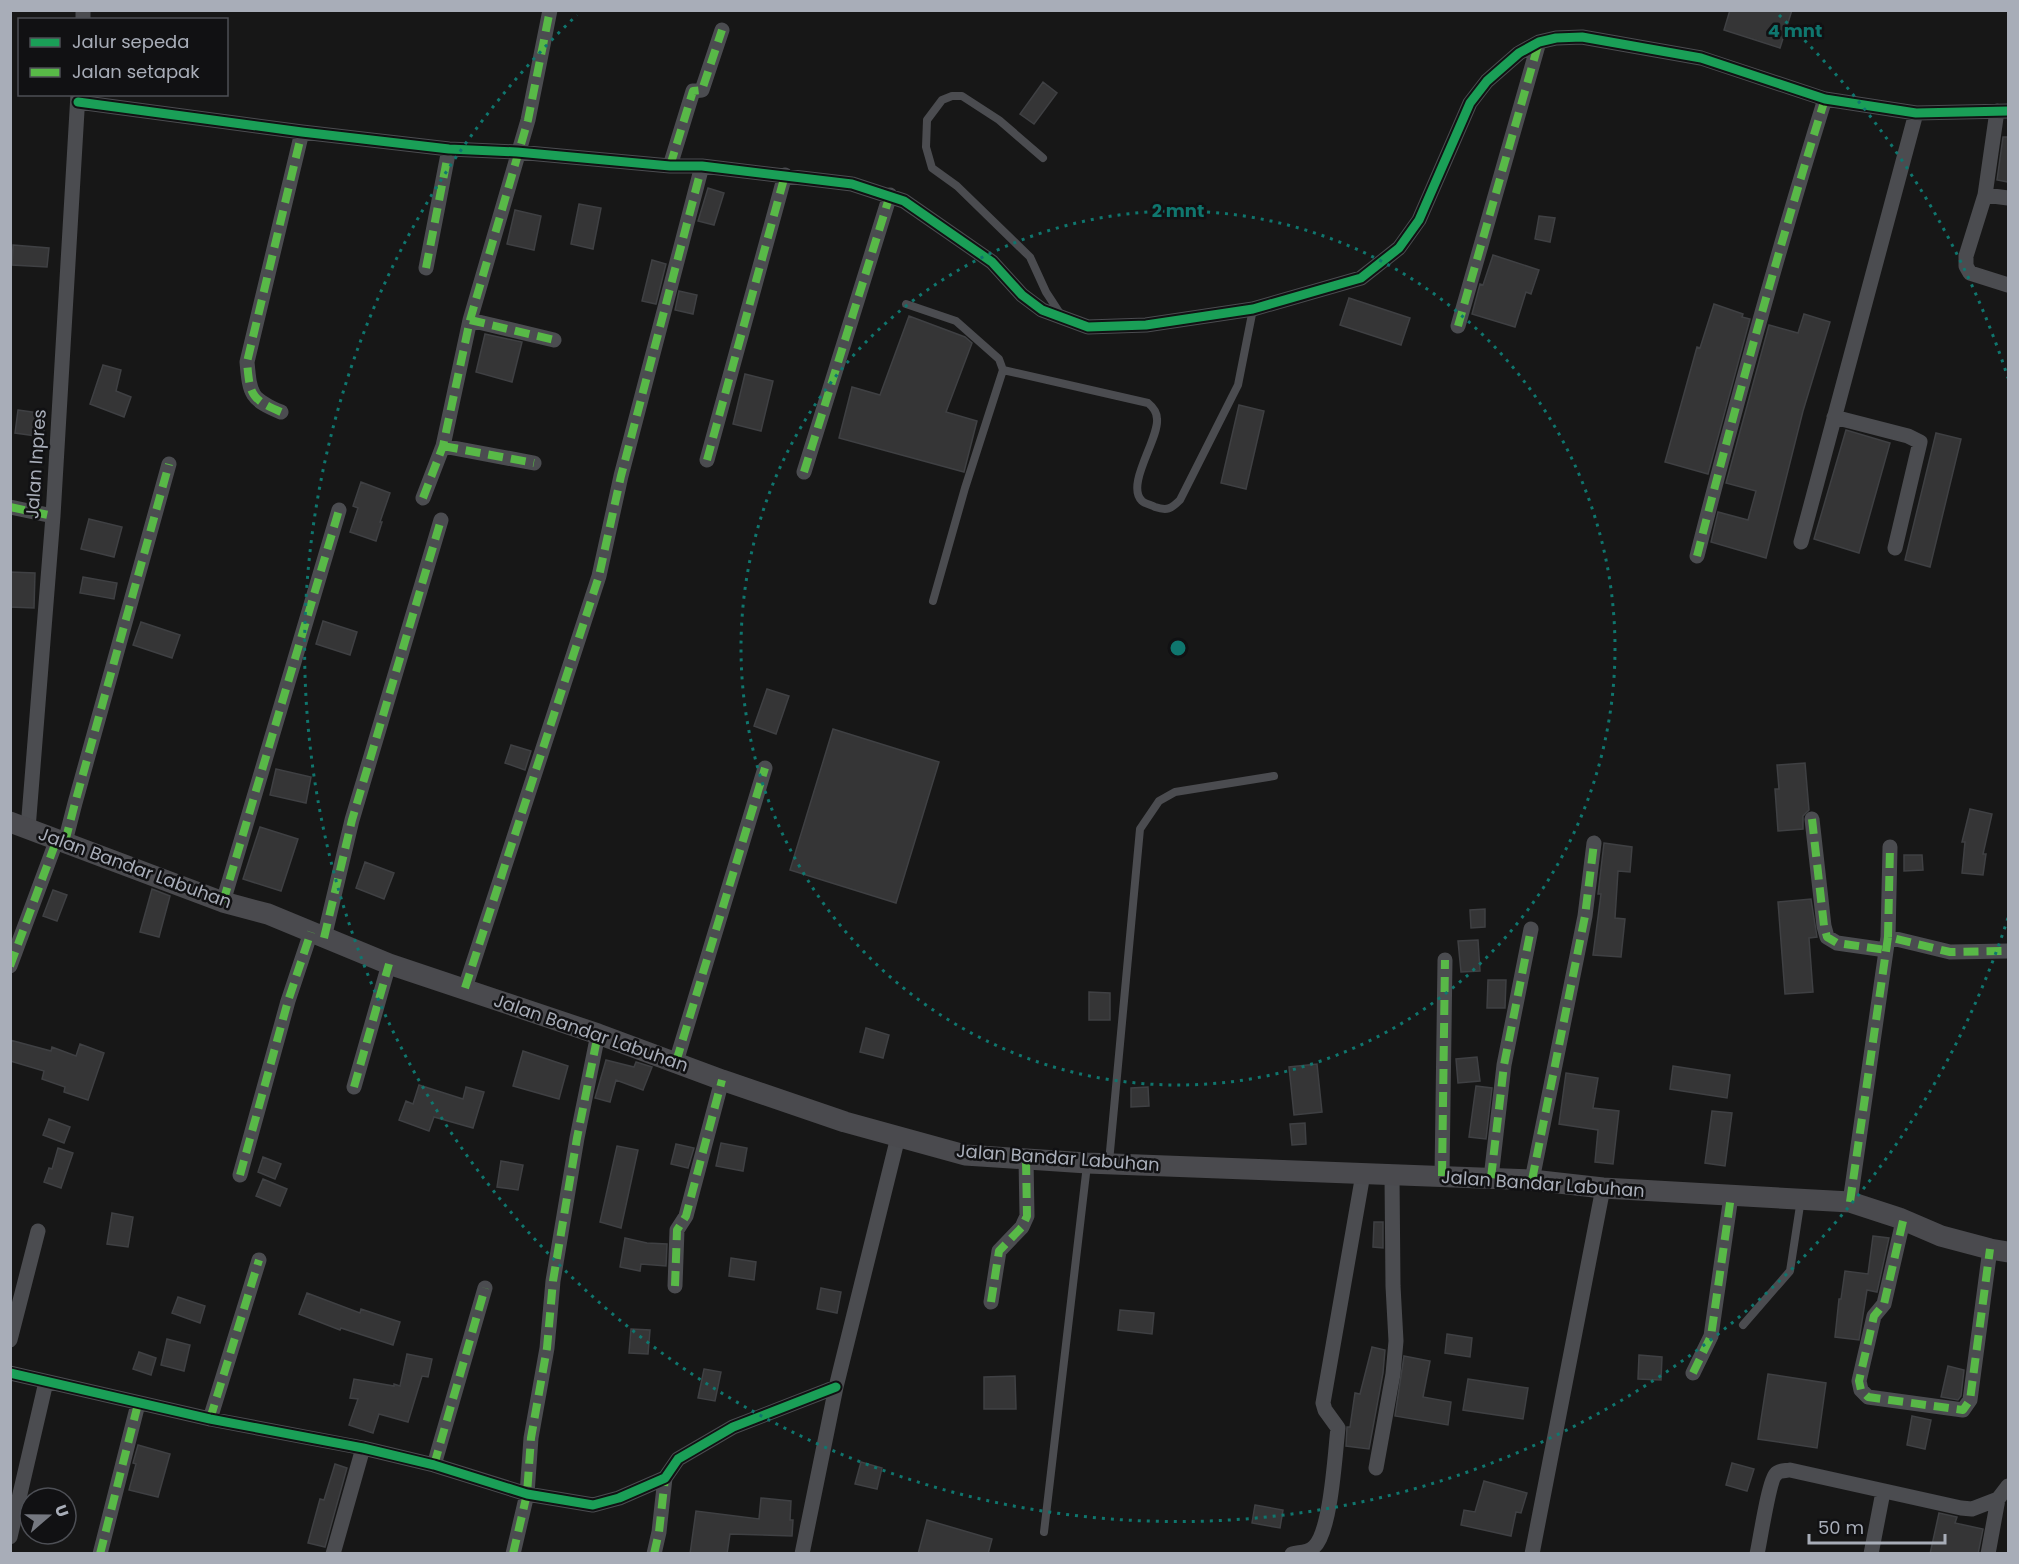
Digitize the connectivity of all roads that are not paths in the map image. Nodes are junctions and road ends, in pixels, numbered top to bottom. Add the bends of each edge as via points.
1 (550, 10) edge
2 (722, 30) dead end
3 (1539, 42) junction
4 (78, 98) edge
5 (1825, 99) junction
6 (2003, 111) edge
7 (1916, 113) junction
8 (302, 132) junction
9 (449, 149) junction
10 (517, 152) junction
11 (1043, 158) dead end
12 (670, 166) junction
13 (702, 166) junction
14 (785, 175) junction
15 (890, 195) junction
16 (1985, 195) junction
17 (2008, 198) edge
18 (426, 268) dead end
19 (2008, 285) edge
20 (906, 304) dead end
21 (1253, 309) junction
22 (1064, 319) junction
23 (470, 320) junction
24 (1458, 326) dead end
25 (554, 340) dead end
26 (1003, 370) junction
27 (281, 411) dead end
28 (1834, 417) junction
29 (443, 446) junction
30 (707, 460) dead end
31 (534, 463) dead end
32 (169, 464) dead end
33 (804, 471) dead end
34 (423, 498) dead end
35 (10, 507) edge
36 (339, 510) dead end
37 (53, 516) junction
38 (441, 520) dead end
39 (1800, 542) dead end
40 (1895, 548) dead end
41 (1698, 556) dead end
42 (933, 601) dead end
43 (765, 768) dead end
44 (1274, 776) dead end
45 (1812, 819) dead end
46 (19, 825) edge
47 (61, 841) junction
48 (1594, 843) dead end
49 (1890, 847) dead end
50 (223, 902) junction
51 (1531, 929) dead end
52 (317, 935) junction
53 (1887, 944) junction
54 (2008, 951) edge
55 (1445, 960) dead end
56 (389, 964) junction
57 (10, 966) edge
58 (465, 988) junction
59 (598, 1034) junction
60 (676, 1062) junction
61 (722, 1080) junction
62 (354, 1087) dead end
63 (898, 1137) junction
64 (1026, 1159) junction
65 (1087, 1163) junction
66 (1109, 1164) junction
67 (1363, 1174) junction
68 (240, 1175) dead end
69 (1392, 1176) junction
70 (1442, 1176) junction
71 (1491, 1179) junction
72 (1532, 1180) junction
73 (1603, 1188) junction
74 (1731, 1196) junction
75 (1801, 1198) junction
76 (1850, 1202) junction
77 (1903, 1221) junction
78 (39, 1231) dead end
79 (1999, 1250) edge
80 (259, 1260) dead end
81 (675, 1286) dead end
82 (484, 1288) dead end
83 (991, 1302) dead end
84 (1743, 1325) dead end
85 (10, 1340) edge
86 (10, 1373) edge
87 (1693, 1373) dead end
88 (46, 1382) junction
89 (836, 1387) junction
90 (138, 1404) junction
91 (210, 1419) junction
92 (363, 1448) junction
93 (434, 1465) junction
94 (1376, 1468) dead end
95 (665, 1478) junction
96 (2008, 1486) edge
97 (1883, 1492) junction
98 (528, 1494) junction
99 (1998, 1499) junction
100 (1044, 1532) dead end
101 (10, 1537) edge
102 (100, 1554) edge
103 (333, 1554) edge
104 (513, 1554) edge
105 (654, 1554) edge
106 (802, 1554) edge
107 (1292, 1554) edge
108 (1532, 1554) edge
109 (1757, 1554) edge
110 (1871, 1554) edge
111 (1988, 1554) edge

1 - 10 street via 528,120
2 - 12 street via 702,90 693,91
3 - 5 street via 1582,37 1701,58
3 - 21 street via 1505,63 1470,103 1419,220 1400,248 1361,278
3 - 24 street
4 - 8 street
4 - 37 street, Jalan Inpres
5 - 7 street
5 - 41 street via 1725,444
6 - 7 street
6 - 16 street
7 - 28 street
8 - 9 street
8 - 27 street via 247,362 250,387 259,403
9 - 10 street
9 - 18 street
10 - 12 street
10 - 23 street
11 - 22 lane via 999,120 962,96 942,100 927,120 926,147 932,168 957,186 1030,257
12 - 13 street
13 - 14 street
13 - 58 street via 621,476 599,576
14 - 15 street via 852,184
14 - 30 street
15 - 22 street via 992,262 1022,295 1042,310
15 - 33 street
16 - 17 street
16 - 19 street via 1966,266 1970,273
20 - 26 lane via 956,321 999,358
21 - 22 street via 1118,326 1088,327
21 - 26 lane via 1238,385 1180,500 1164,510 1143,502 1138,494 1158,421 1154,408 1148,403
23 - 25 street
23 - 29 street
26 - 42 lane
28 - 39 street
28 - 40 street via 1920,442
29 - 31 street
29 - 34 street
32 - 47 street
35 - 37 street
36 - 50 street
37 - 46 street, Jalan Inpres
38 - 52 street
43 - 60 street
44 - 66 lane via 1175,792 1159,801 1140,829
45 - 53 street via 1827,937 1837,944
46 - 47 main road, Jalan Bandar Labuhan
47 - 50 main road, Jalan Bandar Labuhan
47 - 57 street
48 - 72 street via 1583,927
49 - 53 street
50 - 52 main road, Jalan Bandar Labuhan via 268,914
51 - 71 street via 1504,1065
52 - 56 main road, Jalan Bandar Labuhan
52 - 68 street via 288,1001
53 - 54 street via 1950,952
53 - 76 street
55 - 70 street
56 - 58 main road, Jalan Bandar Labuhan
56 - 62 street
58 - 59 main road, Jalan Bandar Labuhan
59 - 60 main road, Jalan Bandar Labuhan
59 - 98 street via 553,1281 547,1348 531,1438
60 - 61 main road, Jalan Bandar Labuhan
61 - 63 main road, Jalan Bandar Labuhan
61 - 81 street via 686,1216 677,1230
63 - 64 main road, Jalan Bandar Labuhan via 965,1155
63 - 89 street
64 - 65 main road, Jalan Bandar Labuhan
64 - 83 street via 1027,1216 999,1251
65 - 66 main road, Jalan Bandar Labuhan
65 - 100 lane
66 - 67 main road, Jalan Bandar Labuhan
67 - 69 main road, Jalan Bandar Labuhan
67 - 107 street via 1323,1403 1338,1428 1326,1523 1315,1547
69 - 70 main road, Jalan Bandar Labuhan
69 - 94 street via 1396,1341
70 - 71 main road, Jalan Bandar Labuhan
71 - 72 main road, Jalan Bandar Labuhan
72 - 73 main road, Jalan Bandar Labuhan
73 - 74 main road, Jalan Bandar Labuhan
73 - 108 street
74 - 75 main road, Jalan Bandar Labuhan
74 - 87 street via 1711,1336
75 - 76 main road, Jalan Bandar Labuhan
75 - 84 lane via 1790,1271
76 - 77 main road, Jalan Bandar Labuhan
77 - 79 main road, Jalan Bandar Labuhan via 1941,1236
77 - 79 street via 1884,1304 1874,1317 1859,1381 1868,1397 1963,1410 1967,1406
78 - 85 street
80 - 91 street
82 - 93 street
86 - 88 street
88 - 90 street
88 - 101 street
89 - 95 street via 733,1427 678,1459
89 - 106 street
90 - 91 street
90 - 102 street
91 - 92 street
92 - 93 street
92 - 103 street
93 - 98 street
95 - 98 street via 619,1498 593,1504
95 - 105 street
96 - 99 street
97 - 99 street via 1972,1509
97 - 109 street via 1790,1470 1778,1472
97 - 110 street
98 - 104 street
99 - 111 street

